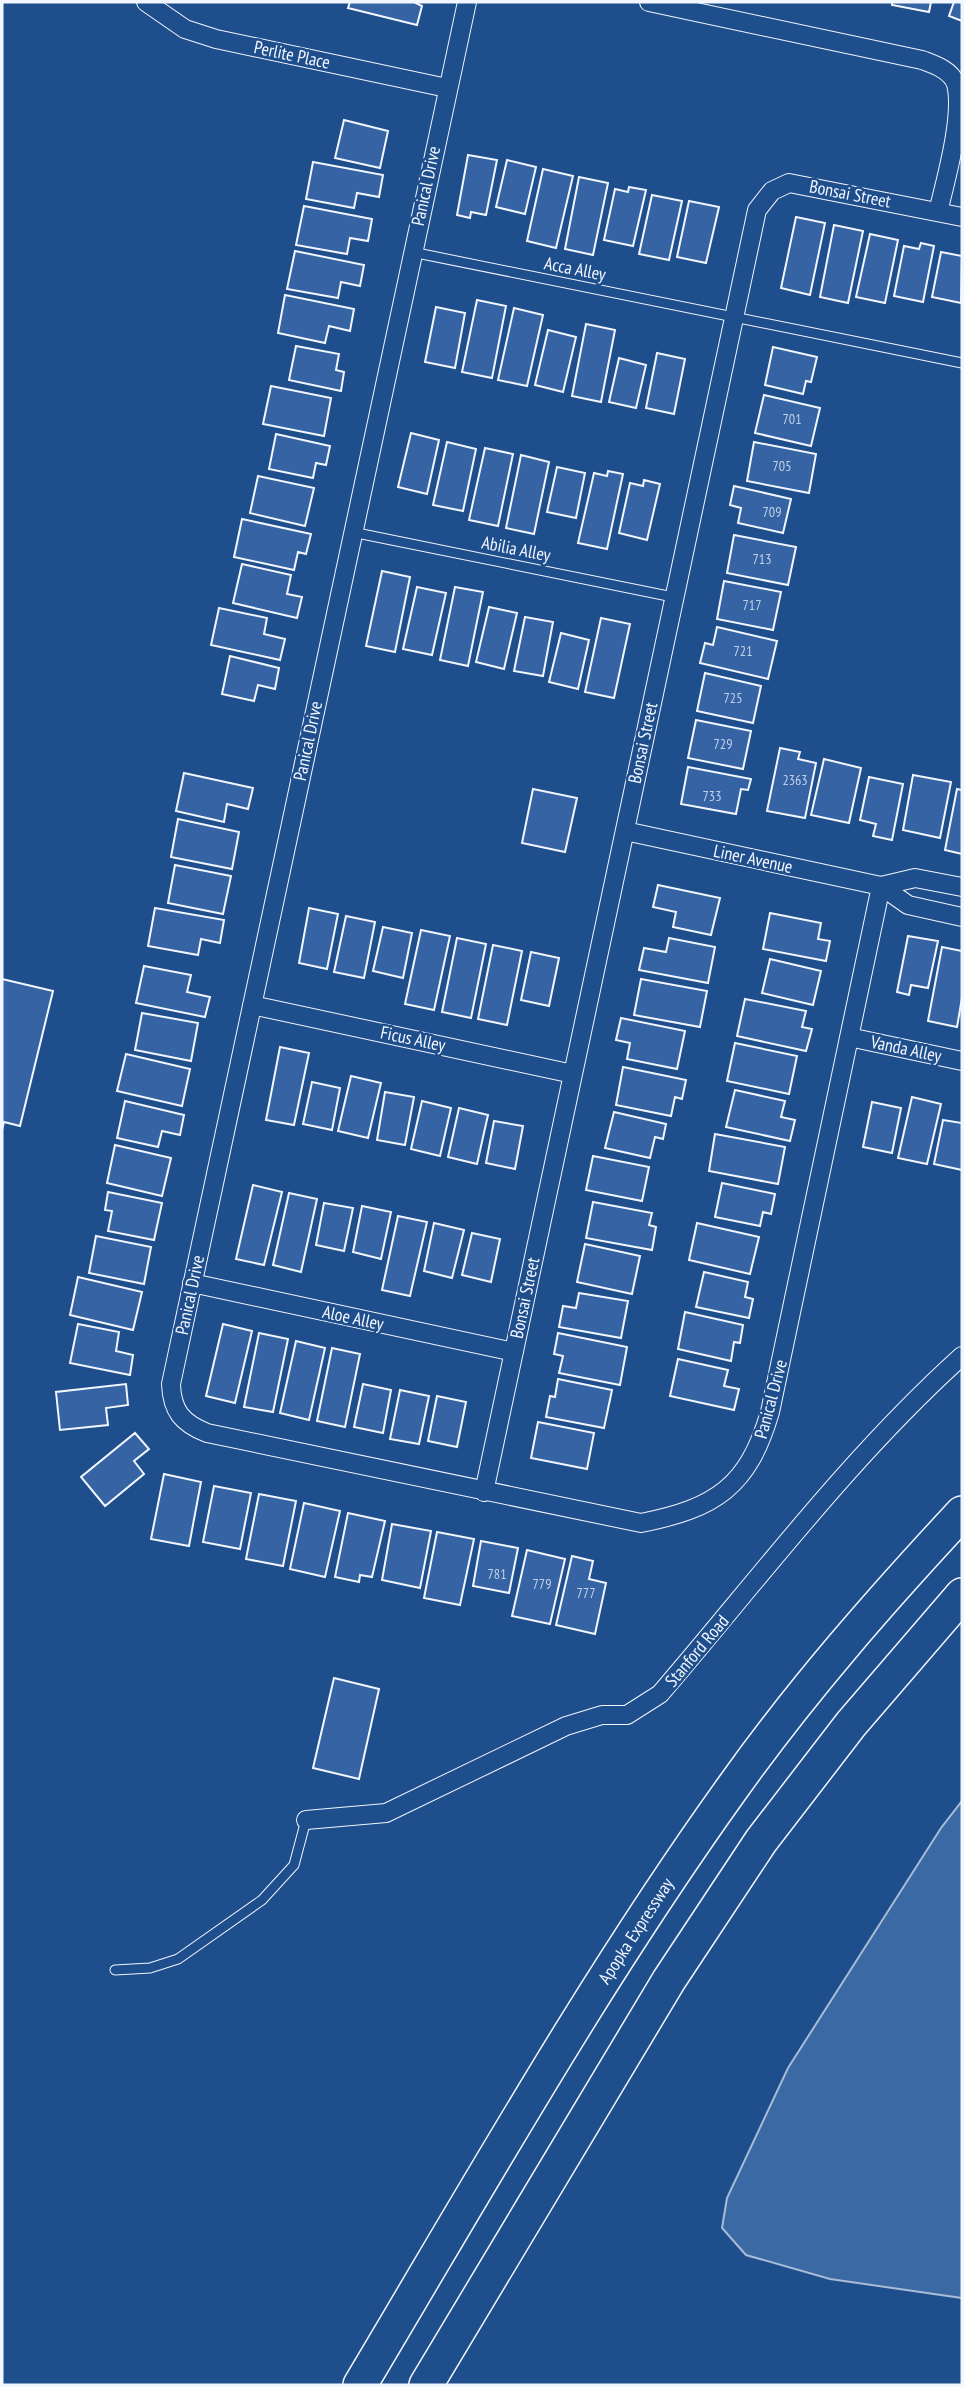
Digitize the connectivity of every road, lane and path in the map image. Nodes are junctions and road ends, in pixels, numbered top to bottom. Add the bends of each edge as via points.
1 (146, 2) edge
2 (467, 2) edge
3 (649, 2) edge
4 (447, 88) junction
5 (938, 212) junction
6 (962, 217) edge
7 (412, 252) junction
8 (733, 316) junction
9 (962, 363) edge
10 (352, 532) junction
11 (673, 597) junction
12 (625, 831) junction
13 (881, 886) junction
14 (962, 887) edge
15 (962, 917) edge
16 (252, 1004) junction
17 (849, 1037) junction
18 (962, 1061) edge
19 (573, 1074) junction
20 (192, 1283) junction
21 (514, 1352) junction
22 (962, 1356) edge
23 (484, 1492) junction
24 (962, 1513) edge
25 (962, 1595) edge
26 (306, 1821) joint
27 (115, 1970) dead end
28 (360, 2385) edge
29 (426, 2385) edge

1 - 4 street, Perlite Place via 185,29 216,38
2 - 4 street, Panical Drive
3 - 5 street via 941,67 956,82 962,107
4 - 7 street, Panical Drive
5 - 6 street, Bonsai Street
5 - 8 street, Bonsai Street via 811,185 789,183 772,191 757,210
7 - 8 lane, Acca Alley
7 - 10 street, Panical Drive
8 - 9 lane, Acca Alley
8 - 11 street, Bonsai Street
10 - 11 lane, Abilia Alley
10 - 16 street, Panical Drive
11 - 12 street, Bonsai Street
12 - 13 street, Liner Avenue
12 - 19 street, Bonsai Street
13 - 14 street, Liner Avenue via 915,878
13 - 15 street, Liner Avenue via 908,905
13 - 17 street, Panical Drive
16 - 19 street, Ficus Alley
16 - 20 street, Panical Drive
17 - 18 street, Vanda Alley
17 - 23 street, Panical Drive via 770,1412 751,1462 729,1488 703,1507 641,1523
19 - 21 street, Bonsai Street
20 - 21 street, Aloe Alley
20 - 23 street, Panical Drive via 171,1384 176,1412 188,1425 207,1433
21 - 23 street, Bonsai Street
22 - 26 street, Stanford Road via 838,1484 660,1694 627,1715 602,1715 566,1726 386,1813
24 - 28 highway, Apopka Expressway via 808,1689 704,1828 555,2060
25 - 29 highway via 851,1724 761,1841 669,1980
26 - 27 lane via 294,1865 262,1900 178,1959 150,1968

